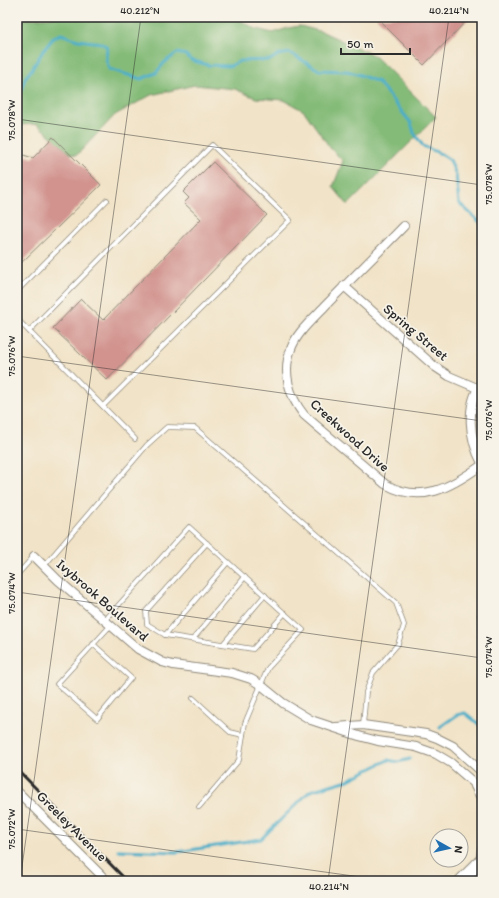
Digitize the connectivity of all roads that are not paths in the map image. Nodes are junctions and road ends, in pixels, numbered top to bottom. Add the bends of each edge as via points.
1 (107, 200) dead end
2 (404, 226) dead end
3 (344, 286) junction
4 (17, 291) edge
5 (17, 318) edge
6 (29, 331) junction
7 (480, 385) edge
8 (103, 406) junction
9 (135, 438) dead end
10 (482, 464) edge
11 (207, 543) junction
12 (34, 556) joint
13 (228, 562) junction
14 (44, 566) junction
15 (17, 575) edge
16 (245, 577) junction
17 (265, 595) junction
18 (285, 613) junction
19 (107, 623) junction
20 (165, 635) junction
21 (193, 639) junction
22 (93, 644) junction
23 (223, 644) junction
24 (261, 685) junction
25 (193, 698) dead end
26 (363, 725) junction
27 (334, 727) junction
28 (243, 735) junction
29 (482, 772) edge
30 (473, 782) junction
31 (482, 790) edge
32 (17, 791) edge
33 (482, 800) edge
34 (199, 807) dead end
35 (482, 849) edge
36 (481, 861) edge
37 (467, 878) edge
38 (107, 881) edge

1 - 4 lane
2 - 3 street, Creekwood Drive
3 - 7 street, Spring Street via 434,366 449,376
3 - 10 street, Creekwood Drive via 301,331 291,350 287,372 289,387 297,406 304,415 393,488 419,494 432,493 455,483
5 - 6 lane
6 - 8 lane
6 - 8 lane via 212,145 290,220
7 - 10 street via 472,410 471,430
8 - 9 lane
11 - 13 lane
11 - 19 lane via 189,527
11 - 20 lane via 146,611 147,624
12 - 14 street, Ivybrook Boulevard
12 - 15 lane
13 - 16 lane
13 - 20 lane
14 - 19 street, Ivybrook Boulevard
14 - 26 lane via 147,445 167,428 195,428 396,603 404,625 398,644 373,673 366,692
16 - 17 lane
16 - 21 lane
17 - 18 lane
17 - 23 lane
18 - 23 lane via 253,649
18 - 24 lane via 303,630 268,668
19 - 22 lane
19 - 24 street, Ivybrook Boulevard via 138,649 162,662 232,673
20 - 21 lane
21 - 23 lane
22 - 22 lane via 57,684 97,719 131,678
24 - 27 street, Ivybrook Boulevard via 300,714
24 - 28 lane via 245,723
25 - 28 lane via 230,732
26 - 27 street, Ivybrook Boulevard
26 - 29 street, Ivybrook Boulevard via 438,738 457,748
27 - 30 street, Ivybrook Boulevard via 378,741 432,752 446,759
28 - 34 lane via 239,760
30 - 31 street, Ivybrook Boulevard
30 - 33 street
32 - 38 street, Greeley Avenue
35 - 36 street
36 - 37 main road

